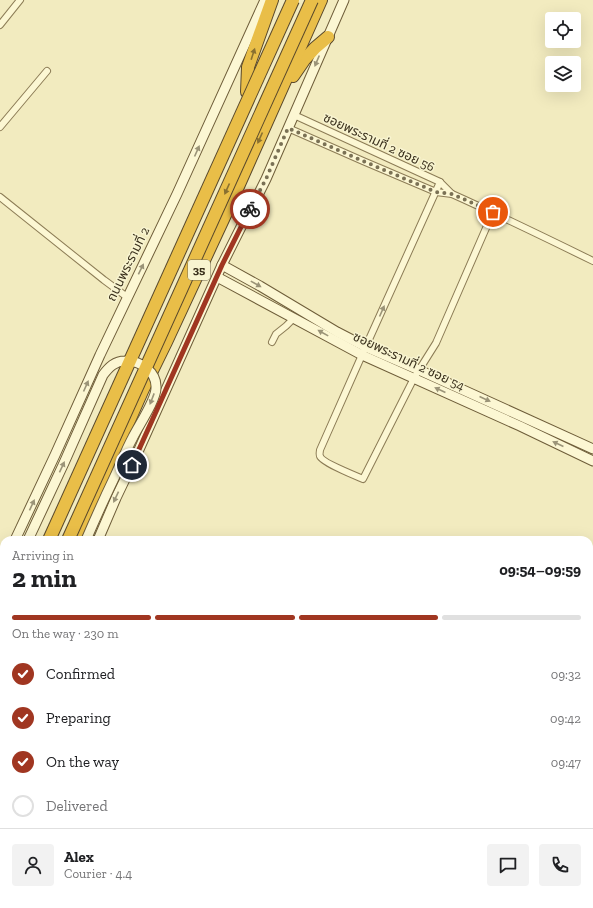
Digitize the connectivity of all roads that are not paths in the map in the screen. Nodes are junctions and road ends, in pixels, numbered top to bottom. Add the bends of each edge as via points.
1 (20, 0) edge
2 (265, 0) edge
3 (272, 0) edge
4 (288, 0) edge
5 (293, 0) edge
6 (312, 0) edge
7 (321, 0) edge
8 (344, 0) edge
9 (0, 24) edge
10 (328, 37) junction
11 (48, 71) dead end
12 (247, 92) junction
13 (277, 99) junction
14 (294, 115) junction
15 (0, 127) edge
16 (288, 128) junction
17 (440, 182) junction
18 (436, 192) junction
19 (452, 194) junction
20 (0, 197) edge
21 (493, 212) junction
22 (593, 260) edge
23 (222, 265) junction
24 (217, 277) junction
25 (128, 297) junction
26 (294, 318) junction
27 (272, 342) dead end
28 (364, 351) junction
29 (419, 370) junction
30 (414, 378) junction
31 (593, 449) edge
32 (592, 458) edge
33 (17, 536) edge
34 (30, 536) edge
35 (47, 536) edge
36 (51, 536) edge
37 (70, 536) edge
38 (78, 536) edge
39 (88, 536) edge
40 (100, 536) edge

1 - 9 street
25 -> 2 main road, ถนนพระรามที่ 2 via 178,194
12 -> 3 highway via 248,67
4 - 12 highway, 35
5 - 36 highway, bridge
6 -> 37 highway, bridge
7 - 13 highway, 35
8 - 10 main road, 35
10 - 13 highway via 304,60
10 -> 14 main road, 35
11 - 15 street
12 - 35 highway, 35
13 -> 38 highway, 35
14 - 16 main road, 35
14 - 17 street, ซอยพระรามที่ 2 ซอย 56
16 - 18 street, ซอยพระรามที่ 2 ซอย 56
16 - 23 main road, 35 via 260,192
17 - 18 street
17 - 19 street, ซอยพระรามที่ 2 ซอย 56
18 - 19 street, ซอยพระรามที่ 2 ซอย 56
28 -> 18 street
19 - 21 street, ซอยพระรามที่ 2 ซอย 56
20 - 25 street
21 - 22 street, ซอยพระรามที่ 2 ซอย 56
21 - 29 street via 436,343
23 - 24 main road, 35
23 -> 28 main road, ซอยพระรามที่ 2 ซอย 54 via 337,332
24 - 26 main road, ซอยพระรามที่ 2 ซอย 54
24 -> 40 main road, 35
33 -> 25 main road, ถนนพระรามที่ 2
26 - 27 street via 276,334
28 -> 26 main road, ซอยพระรามที่ 2 ซอย 54
28 - 29 main road, ซอยพระรามที่ 2 ซอย 54
28 - 30 main road, ซอยพระรามที่ 2 ซอย 54
28 - 30 street via 320,450 319,456 327,463 363,479
29 - 30 street
29 -> 31 main road, ซอยพระรามที่ 2 ซอย 54
32 -> 30 main road, ซอยพระรามที่ 2 ซอย 54
34 -> 39 main road, bridge via 103,375 116,363 130,361 149,370 156,382 156,389 150,407 132,438

